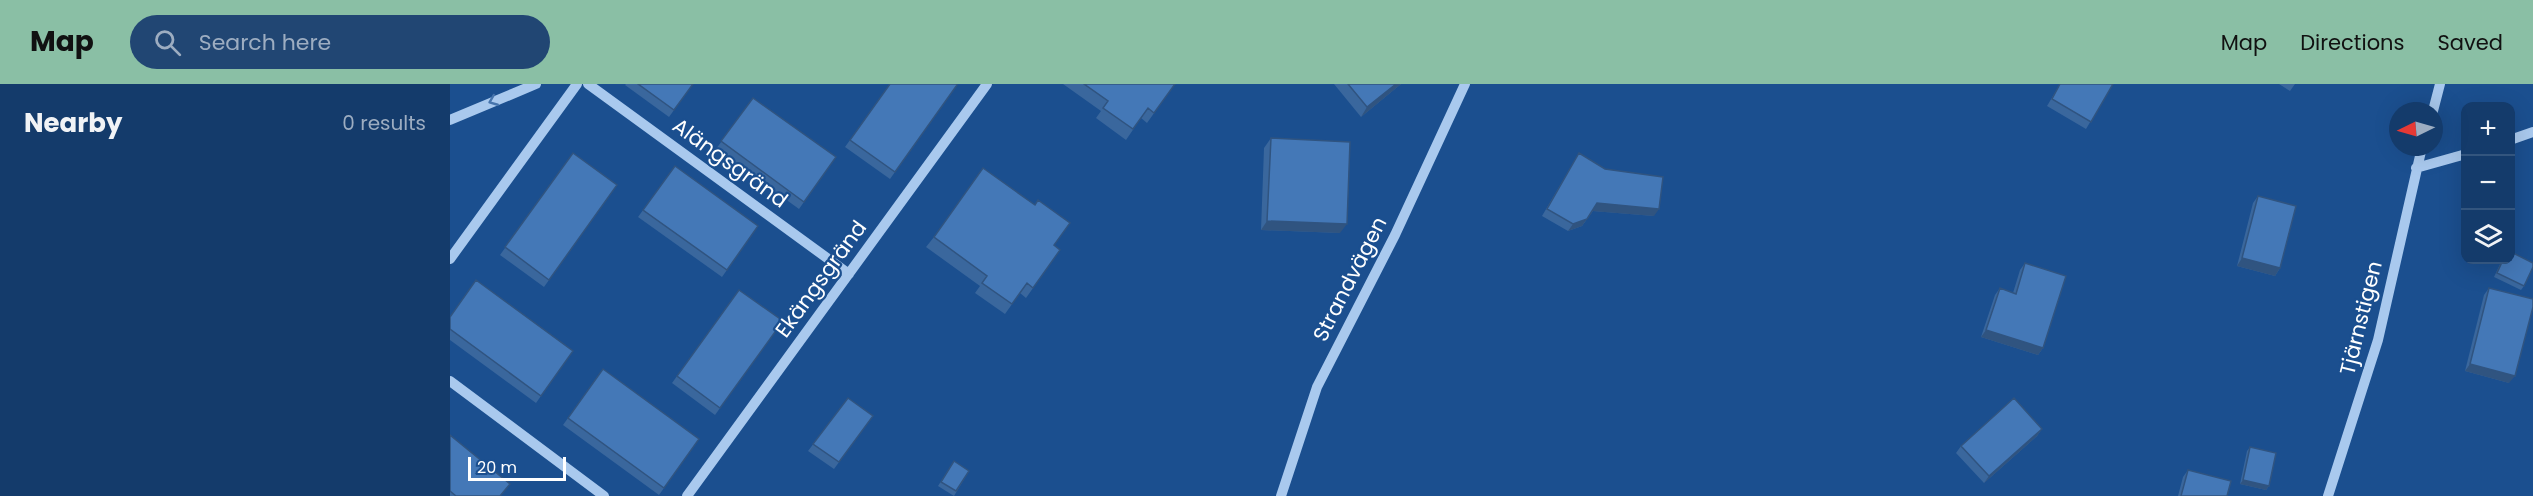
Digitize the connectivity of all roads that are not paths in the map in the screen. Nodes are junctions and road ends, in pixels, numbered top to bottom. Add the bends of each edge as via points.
1 (536, 84) edge
2 (577, 84) edge
3 (588, 84) edge
4 (987, 84) edge
5 (1465, 84) edge
6 (2440, 84) edge
7 (2435, 102) edge
8 (450, 120) edge
9 (2533, 132) edge
10 (2515, 139) edge
11 (2461, 155) edge
12 (2419, 156) edge
13 (2416, 168) junction
14 (450, 259) edge
15 (849, 274) junction
16 (450, 381) edge
17 (604, 496) edge
18 (687, 496) edge
19 (1281, 496) edge
20 (2328, 496) edge

1 -> 8 street
2 - 14 street
3 - 15 street, Alängsgränd
4 - 15 street, Ekängsgränd
5 - 19 street, Strandvägen via 1395,235 1317,387
6 - 7 street
9 - 10 street
11 - 13 street
12 - 13 street, Tjärnstigen
13 - 20 street, Tjärnstigen via 2378,340
15 - 18 street, Ekängsgränd
16 - 17 street

